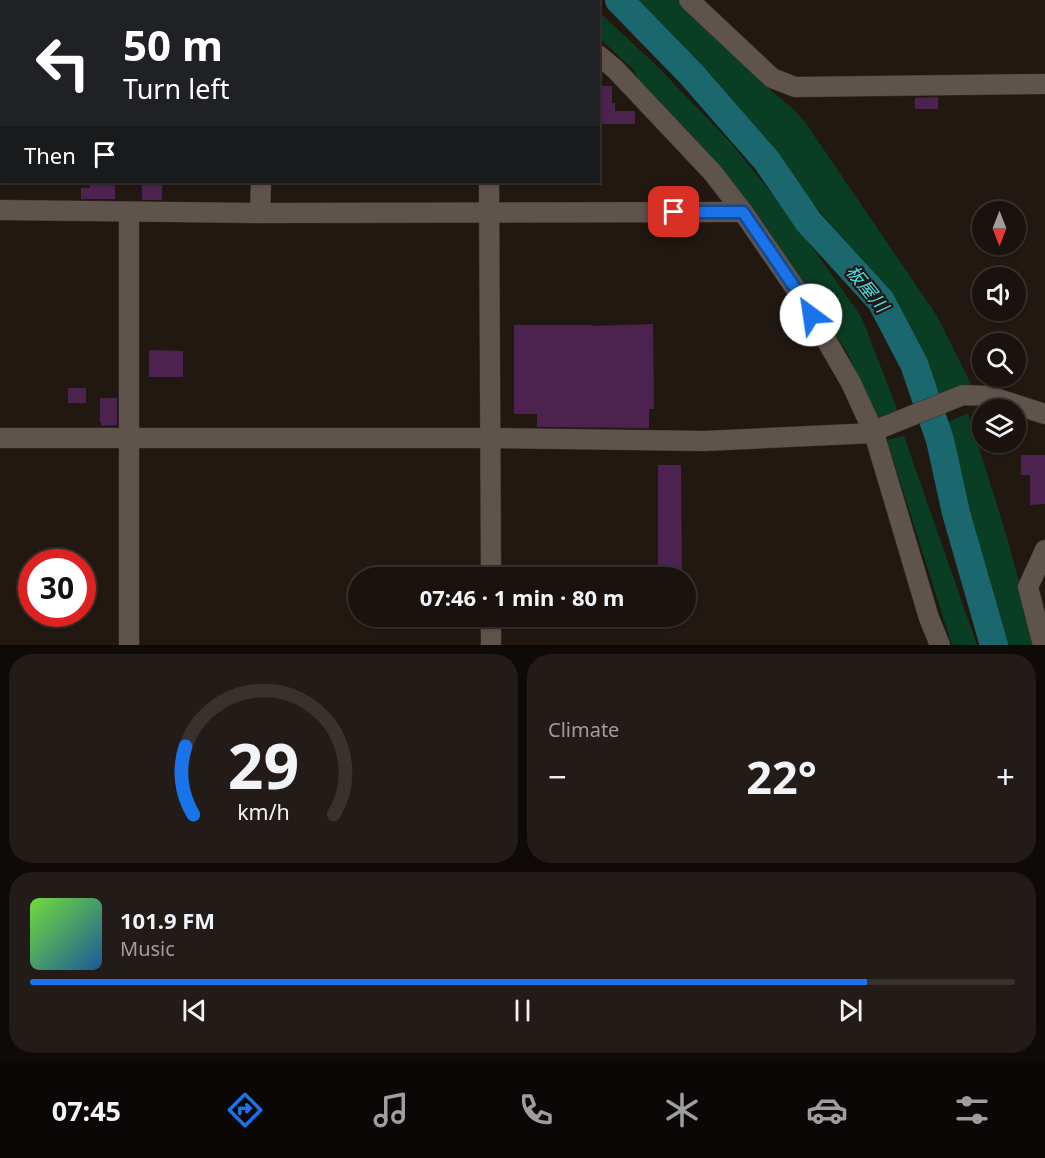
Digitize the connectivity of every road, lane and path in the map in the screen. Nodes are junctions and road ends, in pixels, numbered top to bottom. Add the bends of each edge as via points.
1 (689, 0) edge
2 (600, 57) edge
3 (1045, 84) edge
4 (261, 183) edge
5 (489, 183) edge
6 (0, 210) edge
7 (129, 212) junction
8 (743, 212) junction
9 (260, 213) junction
10 (489, 213) junction
11 (1045, 414) edge
12 (878, 430) junction
13 (130, 437) junction
14 (0, 438) edge
15 (491, 438) junction
16 (1045, 550) edge
17 (491, 567) edge
18 (491, 627) edge
19 (129, 645) edge
20 (491, 645) edge
21 (940, 645) edge
22 (1043, 645) edge

1 - 3 street via 772,78 795,87
2 - 8 street via 713,172
4 - 9 street
5 - 10 street
6 - 7 street
7 - 9 street
7 - 13 street
8 - 10 street
8 - 12 street via 802,298
9 - 10 street
10 - 15 street
11 - 12 street via 989,396 963,395
12 - 15 street via 704,441
12 - 21 street via 929,618
13 - 14 street
13 - 15 street
13 - 19 street
15 - 17 street
16 - 22 street via 1028,587
18 - 20 street

